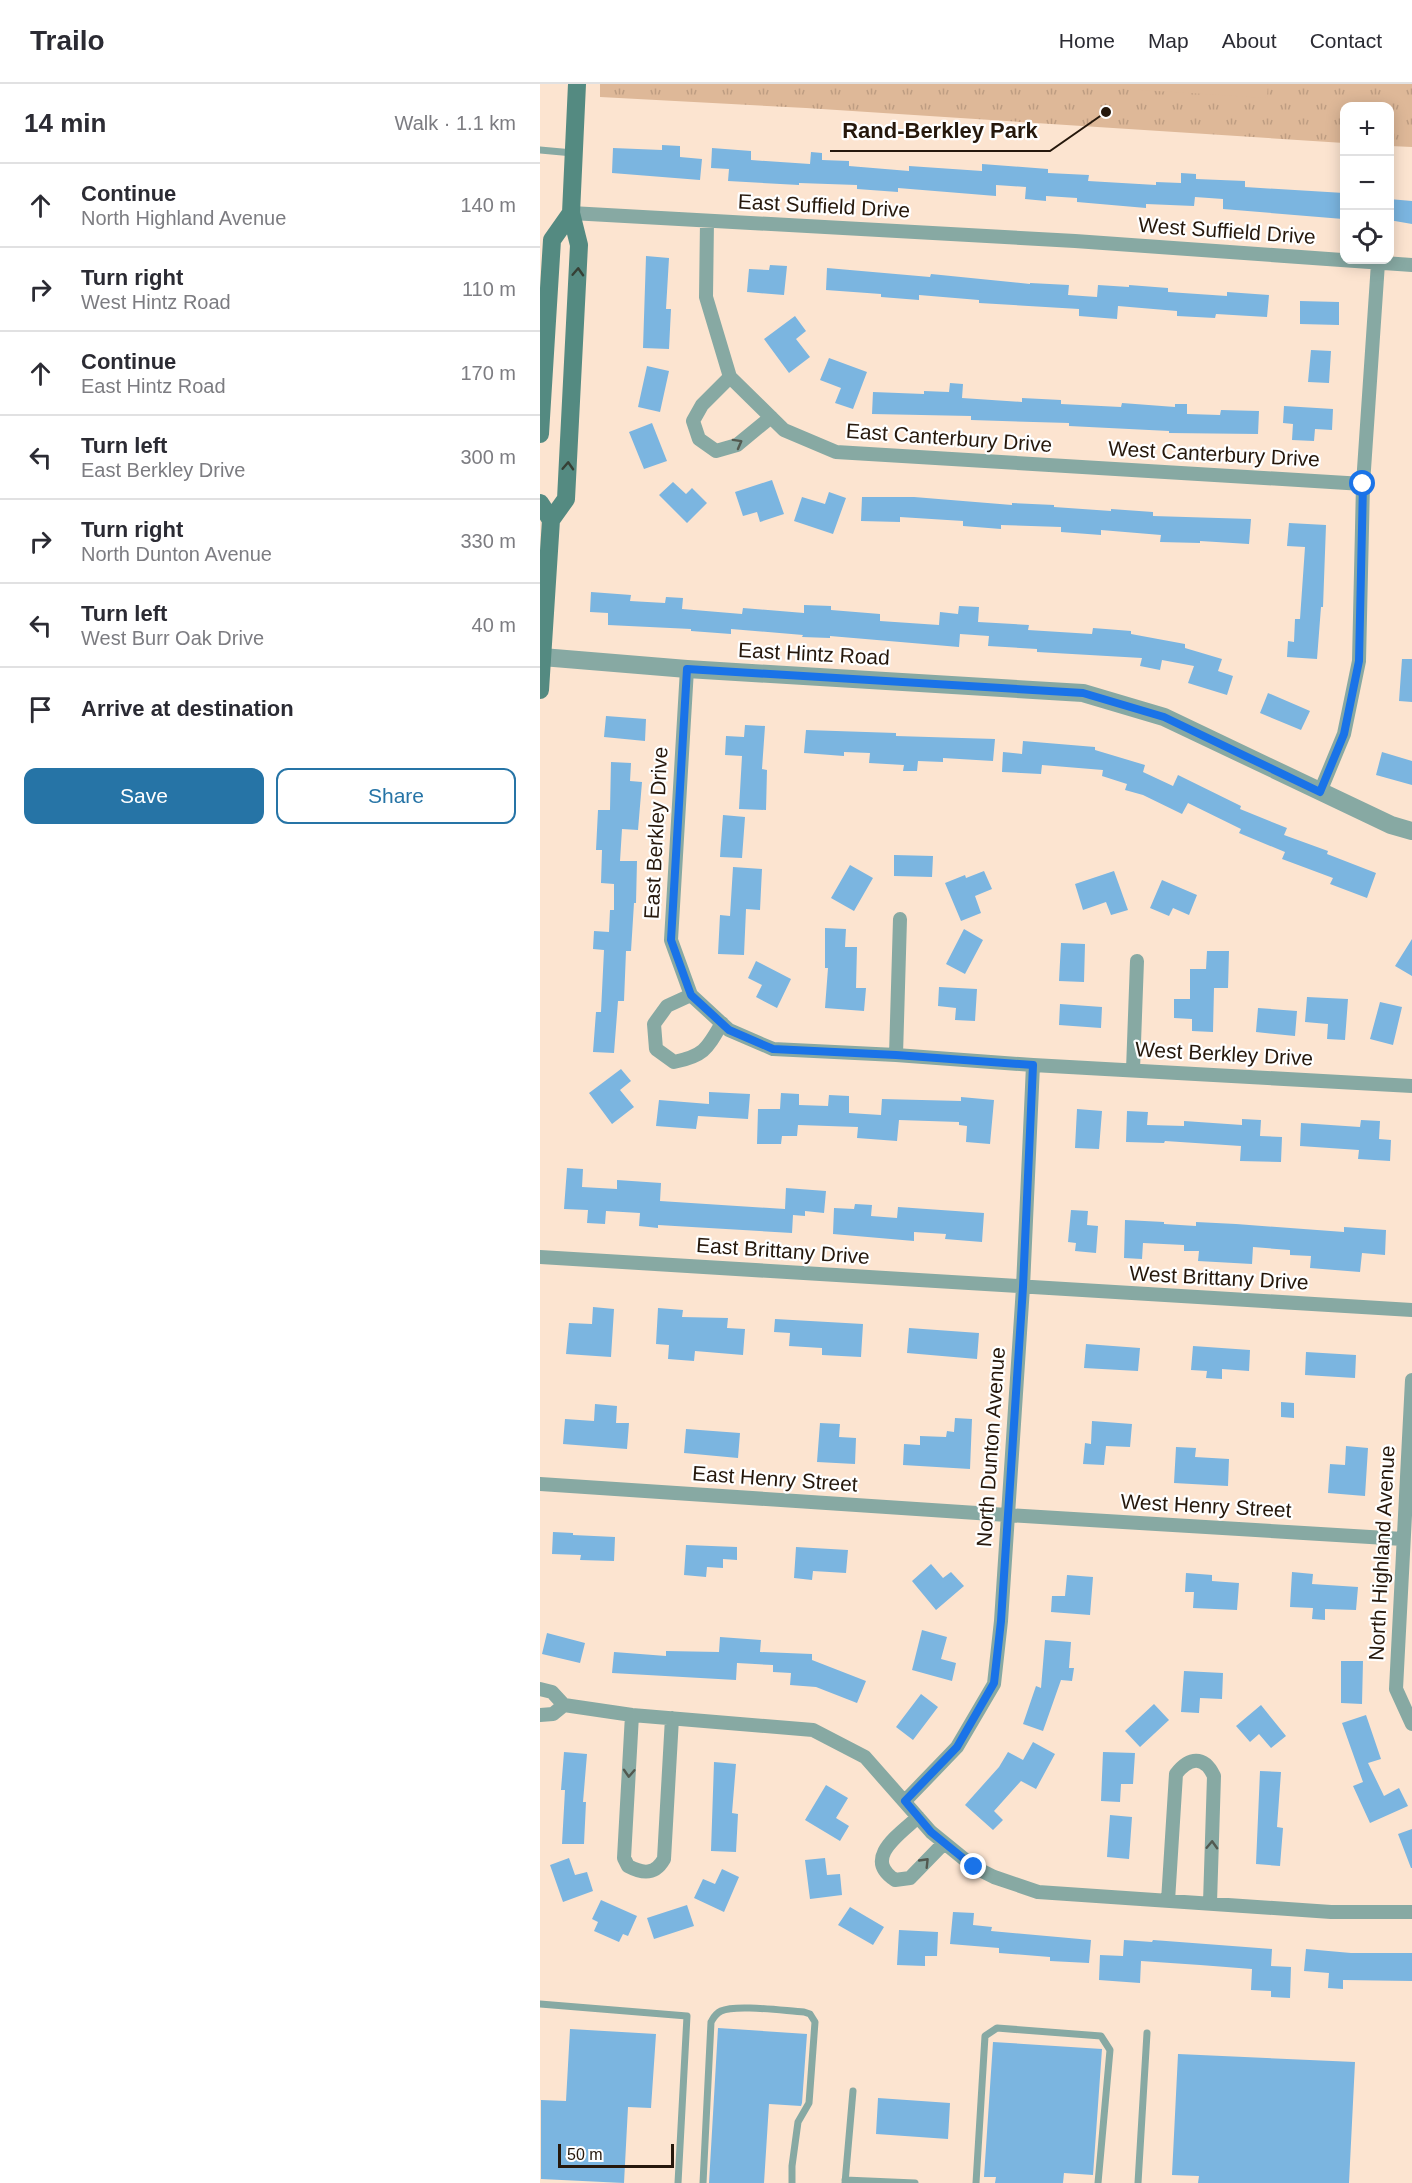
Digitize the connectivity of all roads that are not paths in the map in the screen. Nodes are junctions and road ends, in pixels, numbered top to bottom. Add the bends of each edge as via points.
1 (577, 84) edge
2 (540, 150) edge
3 (573, 153) junction
4 (571, 213) junction
5 (707, 221) junction
6 (1075, 241) joint
7 (1340, 260) edge
8 (1378, 264) edge
9 (1394, 264) edge
10 (1412, 265) edge
11 (730, 377) junction
12 (771, 417) junction
13 (540, 434) edge
14 (1063, 466) joint
15 (1363, 484) junction
16 (540, 503) edge
17 (551, 520) junction
18 (541, 657) edge
19 (687, 669) junction
20 (540, 690) edge
21 (1320, 792) junction
22 (1412, 831) edge
23 (900, 919) dead end
24 (1137, 961) dead end
25 (691, 995) junction
26 (722, 1023) junction
27 (896, 1055) junction
28 (1033, 1065) junction
29 (1133, 1070) junction
30 (1412, 1086) edge
31 (540, 1257) edge
32 (1023, 1287) junction
33 (1412, 1310) edge
34 (1412, 1380) edge
35 (540, 1484) edge
36 (1007, 1515) junction
37 (1403, 1539) junction
38 (540, 1689) edge
39 (564, 1705) junction
40 (540, 1715) edge
41 (632, 1715) junction
42 (672, 1718) junction
43 (1412, 1724) edge
44 (905, 1801) junction
45 (918, 1816) junction
46 (944, 1843) junction
47 (1168, 1900) junction
48 (1210, 1903) junction
49 (1412, 1912) edge
50 (540, 2004) edge
51 (1147, 2033) dead end
52 (853, 2091) dead end
53 (845, 2182) edge
54 (678, 2183) edge
55 (703, 2183) edge
56 (792, 2183) edge
57 (915, 2183) edge
58 (976, 2183) edge
59 (1098, 2183) edge
60 (1138, 2183) edge

1 - 3 main road
2 - 3 lane
3 - 4 main road
4 - 5 street, East Suffield Drive
4 - 13 main road via 552,240
17 -> 4 main road via 566,499 579,245
5 - 6 street, East Suffield Drive
5 - 11 street, East Canterbury Drive via 706,297
6 - 7 street, West Suffield Drive
8 - 15 street
9 - 10 street, West Suffield Drive
11 - 12 street, East Canterbury Drive
11 -> 12 street via 702,405 693,421 699,439 716,451 737,446
12 - 14 street, East Canterbury Drive via 784,430 836,452
14 - 15 street, West Canterbury Drive
15 - 21 street via 1359,661 1344,734
16 - 17 main road
17 - 18 main road
18 - 19 street, East Hintz Road
18 - 20 main road
19 - 21 street, East Hintz Road via 1083,693 1164,717
19 - 25 street, East Berkley Drive via 671,940
21 - 22 street, East Hintz Road
23 - 27 street
24 - 29 street
25 - 26 street, East Berkley Drive
25 - 26 street via 667,1006 654,1024 656,1049 674,1062 696,1057
26 - 27 street, East Berkley Drive via 729,1030 773,1049
27 - 28 street, East Berkley Drive
28 - 29 street, West Berkley Drive
28 - 32 street, North Dunton Avenue
29 - 30 street, West Berkley Drive
31 - 32 street, East Brittany Drive
32 - 33 street, West Brittany Drive
32 - 36 street, North Dunton Avenue
34 - 37 street, North Highland Avenue
35 - 36 street, East Henry Street
36 - 37 street, West Henry Street
36 - 44 street, North Dunton Avenue via 994,1683 957,1747
37 - 43 street, North Highland Avenue via 1396,1689
38 - 39 street via 552,1692
39 - 40 street via 553,1714
39 - 41 street
41 - 42 street
41 -> 42 street via 624,1858 628,1866 647,1872 654,1871 664,1859
42 - 44 street via 813,1730 865,1757
44 - 45 street
45 - 46 street
45 -> 46 street via 884,1848 881,1862 888,1876 895,1880 910,1878
46 - 47 street via 984,1872 1038,1892
47 - 48 street
48 -> 47 street via 1214,1776 1210,1767 1195,1760 1183,1764 1176,1774
48 - 49 street via 1331,1912
50 - 54 lane via 687,2016
51 - 60 lane
52 - 53 lane
53 - 57 lane
55 - 56 lane via 711,2022 722,2010 737,2008 804,2012 815,2022 809,2103 798,2122
58 - 59 lane via 985,2036 997,2028 1101,2036 1110,2050

